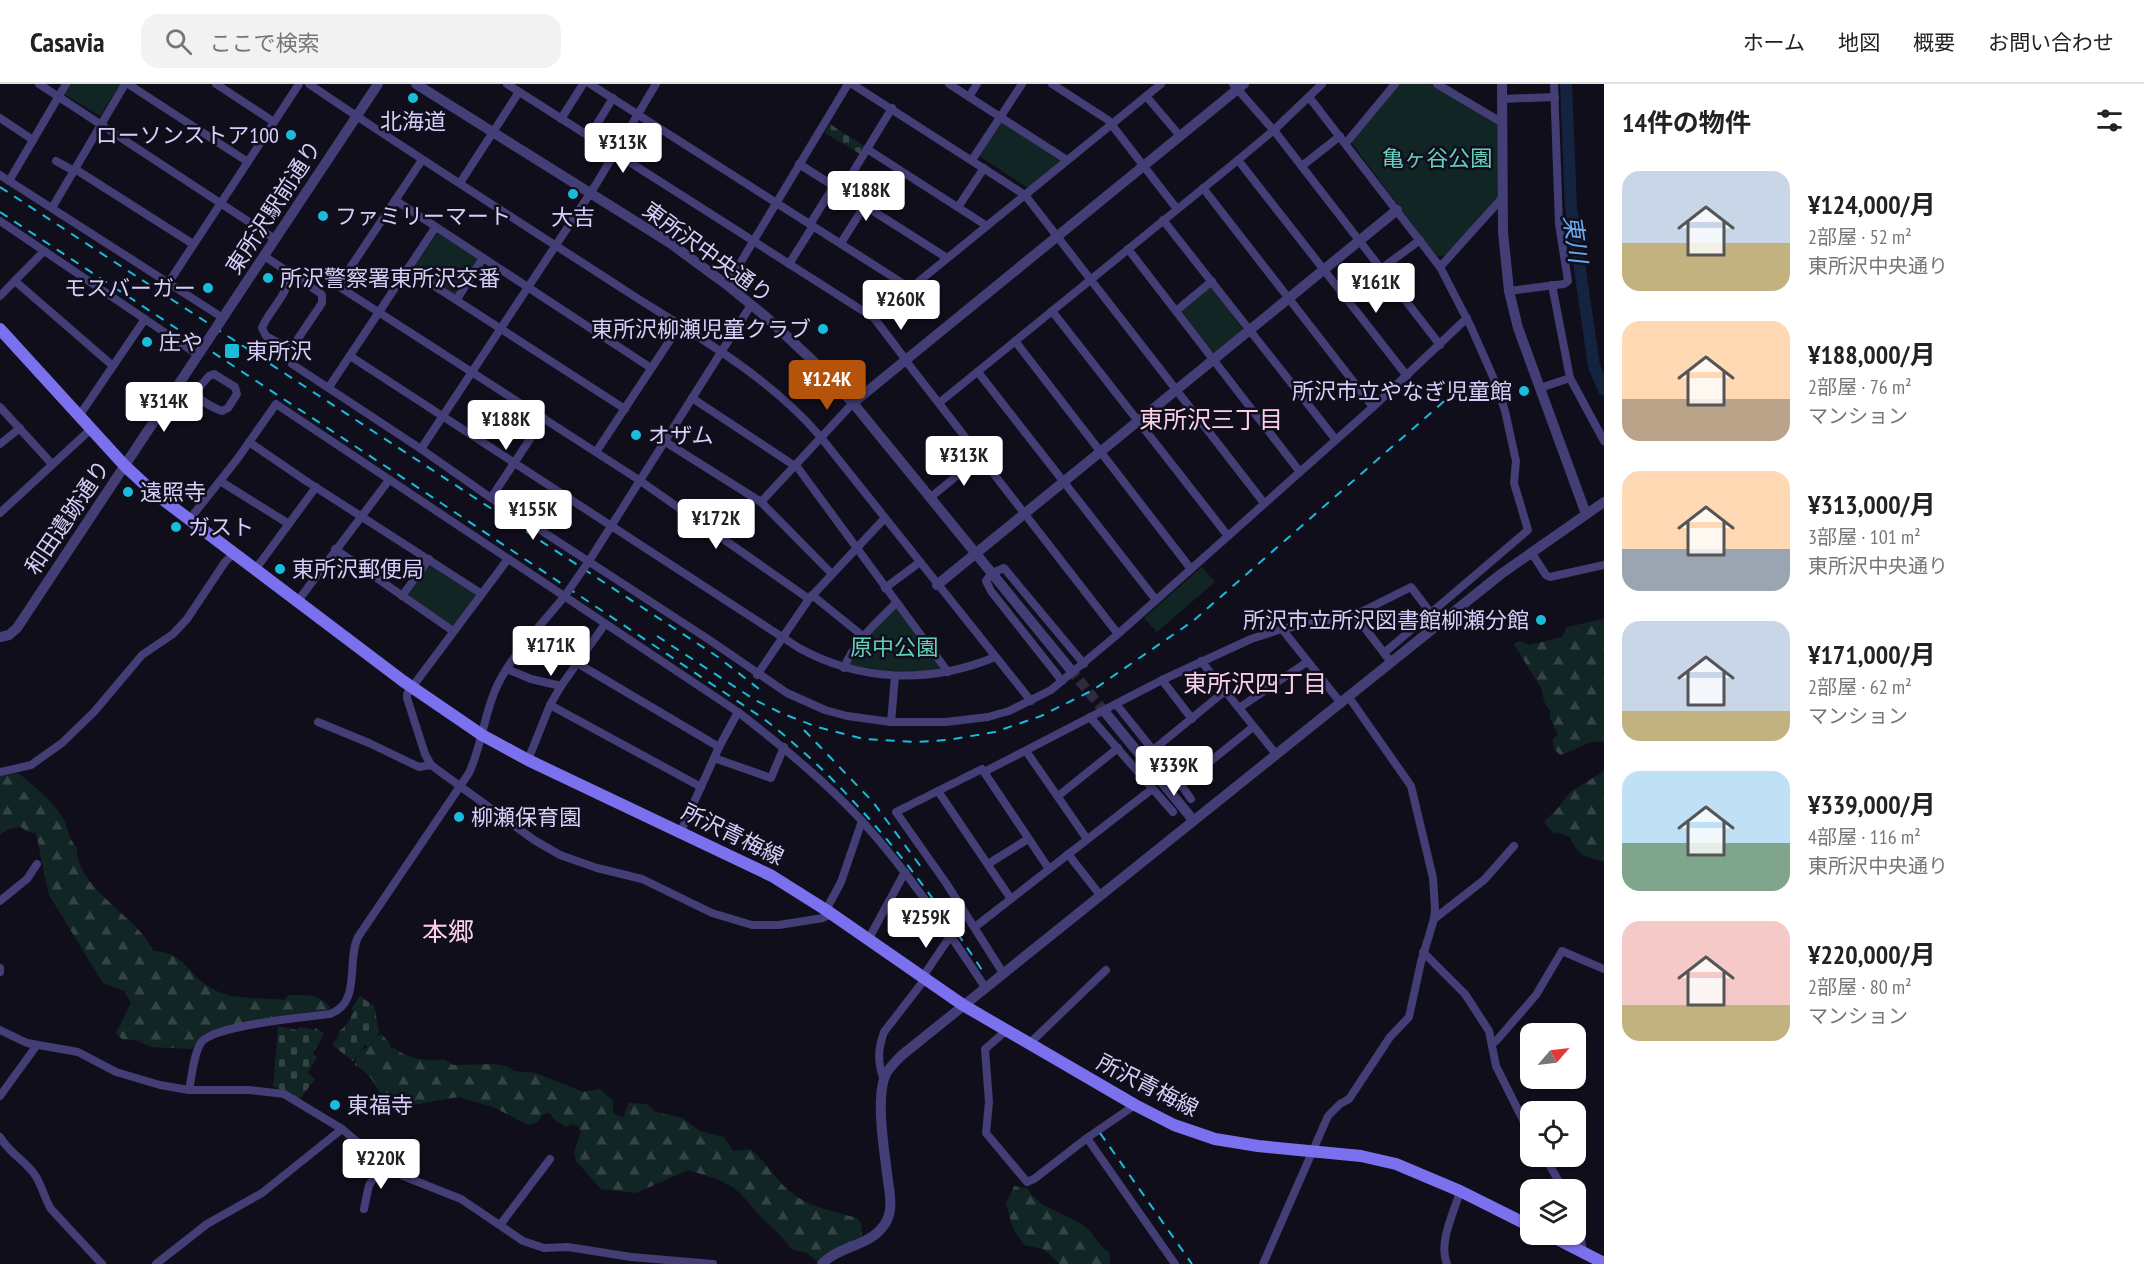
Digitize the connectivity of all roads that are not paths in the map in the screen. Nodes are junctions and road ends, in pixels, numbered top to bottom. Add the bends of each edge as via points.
1 (39, 84) edge
2 (66, 84) edge
3 (126, 84) edge
4 (216, 84) edge
5 (299, 84) edge
6 (309, 84) edge
7 (378, 84) edge
8 (416, 84) edge
9 (507, 84) edge
10 (583, 84) edge
11 (591, 84) edge
12 (656, 84) edge
13 (850, 84) edge
14 (949, 84) edge
15 (977, 84) edge
16 (1022, 84) edge
17 (1052, 84) edge
18 (1322, 84) edge
19 (1395, 84) edge
20 (1437, 84) edge
21 (1554, 84) edge
22 (1157, 85) edge
23 (1500, 85) edge
24 (1238, 86) edge
25 (1450, 88) edge
26 (519, 92) junction
27 (1146, 96) junction
28 (58, 97) junction
29 (969, 97) junction
30 (1309, 97) junction
31 (1555, 97) junction
32 (613, 98) junction
33 (1502, 99) junction
34 (892, 108) junction
35 (638, 114) junction
36 (357, 117) junction
37 (0, 118) edge
38 (1000, 118) junction
39 (561, 119) junction
40 (274, 122) junction
41 (1501, 122) junction
42 (1111, 124) junction
43 (101, 125) junction
44 (1274, 130) junction
45 (493, 132) junction
46 (1180, 136) junction
47 (589, 137) junction
48 (33, 140) junction
49 (1343, 140) junction
50 (867, 149) junction
51 (614, 153) junction
52 (422, 160) junction
53 (972, 160) junction
54 (1067, 160) junction
55 (1239, 160) junction
56 (56, 161) dead end
57 (248, 162) junction
58 (799, 164) junction
59 (1302, 166) junction
60 (1143, 167) junction
61 (984, 168) junction
62 (74, 170) junction
63 (0, 175) edge
64 (9, 181) junction
65 (460, 183) junction
66 (838, 188) junction
67 (1203, 188) junction
68 (591, 194) junction
69 (1025, 195) junction
70 (1503, 197) junction
71 (395, 200) junction
72 (776, 202) junction
73 (221, 203) junction
74 (865, 205) junction
75 (958, 207) junction
76 (52, 208) junction
77 (1177, 209) junction
78 (1397, 210) junction
79 (1163, 220) junction
80 (0, 221) edge
81 (812, 225) junction
82 (987, 226) junction
83 (435, 228) junction
84 (1058, 236) junction
85 (275, 239) junction
86 (1420, 240) junction
87 (753, 241) junction
88 (1360, 241) junction
89 (841, 243) junction
90 (194, 244) junction
91 (556, 246) junction
92 (1128, 249) junction
93 (44, 250) junction
94 (264, 256) junction
95 (483, 258) junction
96 (947, 258) junction
97 (789, 264) junction
98 (1440, 267) junction
99 (408, 268) junction
100 (1324, 269) junction
101 (1382, 269) junction
102 (286, 270) junction
103 (1091, 279) junction
104 (15, 281) junction
105 (1212, 281) junction
106 (169, 282) junction
107 (727, 285) junction
108 (1552, 285) junction
109 (910, 288) junction
110 (528, 289) junction
111 (1509, 291) junction
112 (0, 296) edge
113 (457, 299) junction
114 (1288, 299) junction
115 (751, 304) junction
116 (1177, 310) junction
117 (1052, 311) junction
118 (380, 312) junction
119 (874, 318) junction
120 (1467, 318) junction
121 (145, 319) junction
122 (222, 320) junction
123 (680, 326) junction
124 (502, 328) junction
125 (0, 329) edge
126 (1250, 330) junction
127 (1015, 341) junction
128 (1440, 345) junction
129 (721, 352) junction
130 (199, 353) junction
131 (350, 356) junction
132 (906, 360) junction
133 (1213, 360) junction
134 (292, 364) dead end
135 (114, 366) junction
136 (651, 368) junction
137 (473, 372) junction
138 (978, 372) junction
139 (1407, 376) junction
140 (1570, 378) junction
141 (183, 386) junction
142 (328, 387) junction
143 (1540, 388) junction
144 (1176, 390) junction
145 (692, 398) junction
146 (853, 403) junction
147 (939, 403) junction
148 (0, 407) edge
149 (1373, 407) junction
150 (625, 409) junction
151 (79, 416) junction
152 (443, 417) junction
153 (544, 418) junction
154 (1137, 422) junction
155 (20, 428) junction
156 (91, 429) junction
157 (821, 438) junction
158 (1336, 440) junction
159 (664, 441) junction
160 (1604, 441) edge
161 (249, 442) junction
162 (0, 444) edge
163 (421, 449) junction
164 (596, 452) junction
165 (1101, 452) junction
166 (981, 456) junction
167 (513, 463) junction
168 (52, 464) junction
169 (125, 466) junction
170 (796, 466) junction
171 (1300, 472) junction
172 (389, 480) junction
173 (639, 480) junction
174 (220, 481) junction
175 (1063, 482) junction
176 (316, 487) junction
177 (931, 497) junction
178 (491, 498) junction
179 (761, 502) junction
180 (1604, 502) edge
181 (1264, 503) junction
182 (0, 513) edge
183 (1026, 513) junction
184 (1586, 514) junction
185 (361, 516) junction
186 (884, 519) junction
187 (189, 520) junction
188 (289, 524) junction
189 (611, 526) junction
190 (1228, 536) junction
191 (856, 548) junction
192 (335, 549) junction
193 (1531, 552) junction
194 (234, 554) junction
195 (976, 554) junction
196 (429, 559) junction
197 (508, 559) junction
198 (589, 561) junction
199 (920, 562) junction
200 (1191, 568) junction
201 (1603, 568) edge
202 (255, 570) junction
203 (992, 573) junction
204 (832, 574) junction
205 (937, 585) junction
206 (885, 588) junction
207 (482, 594) junction
208 (402, 596) junction
209 (564, 597) junction
210 (810, 597) junction
211 (1155, 600) junction
212 (297, 602) junction
213 (896, 603) junction
214 (1430, 612) junction
215 (1354, 615) junction
216 (605, 624) junction
217 (1282, 629) junction
218 (453, 631) junction
219 (1118, 634) junction
220 (0, 637) edge
221 (783, 637) junction
222 (864, 637) junction
223 (995, 657) junction
224 (1387, 657) junction
225 (1201, 661) junction
226 (1306, 662) junction
227 (577, 663) junction
228 (1084, 664) junction
229 (844, 668) junction
230 (507, 669) junction
231 (1070, 669) tunnel mouth
232 (948, 672) junction
233 (758, 675) junction
234 (895, 676) junction
235 (1162, 680) junction
236 (1062, 681) junction
237 (561, 686) junction
238 (411, 687) junction
239 (1225, 691) junction
240 (1344, 699) junction
241 (1031, 701) junction
242 (1116, 704) junction
243 (550, 705) junction
244 (1239, 708) junction
245 (738, 712) junction
246 (1105, 712) tunnel mouth
247 (1090, 717) junction
248 (1192, 719) junction
249 (318, 722) dead end
250 (891, 722) junction
251 (1253, 727) junction
252 (482, 735) junction
253 (719, 747) junction
254 (784, 747) junction
255 (1118, 748) junction
256 (1153, 750) junction
257 (1026, 751) junction
258 (1276, 754) junction
259 (714, 758) junction
260 (528, 760) junction
261 (430, 765) junction
262 (0, 772) edge
263 (984, 772) junction
264 (460, 785) junction
265 (1181, 785) junction
266 (701, 788) junction
267 (1152, 789) junction
268 (938, 791) junction
269 (1058, 796) junction
270 (1191, 799) dead end
271 (1173, 812) dead end
272 (1193, 820) junction
273 (862, 821) junction
274 (681, 831) junction
275 (1028, 839) junction
276 (1087, 839) junction
277 (1514, 846) dead end
278 (1068, 854) junction
279 (37, 864) dead end
280 (988, 864) junction
281 (1049, 869) junction
282 (905, 872) junction
283 (1100, 895) junction
284 (1011, 899) junction
285 (0, 901) edge
286 (829, 912) junction
287 (1434, 919) junction
288 (975, 927) junction
289 (951, 935) junction
290 (868, 940) junction
291 (1423, 952) junction
292 (1604, 969) edge
293 (1106, 970) dead end
294 (1003, 973) junction
295 (924, 978) junction
296 (985, 987) junction
297 (963, 1005) junction
298 (0, 1030) edge
299 (1007, 1030) junction
300 (1030, 1043) junction
301 (1492, 1043) junction
302 (37, 1045) junction
303 (884, 1080) junction
304 (189, 1090) junction
305 (0, 1096) edge
306 (1135, 1105) junction
307 (1520, 1114) edge
308 (342, 1129) junction
309 (0, 1137) edge
310 (1086, 1138) junction
311 (1312, 1151) junction
312 (550, 1160) dead end
313 (384, 1164) junction
314 (1460, 1191) junction
315 (364, 1209) dead end
316 (1520, 1221) edge
317 (500, 1225) junction
318 (1567, 1245) edge
319 (1581, 1245) edge
320 (1583, 1253) junction
321 (1604, 1263) edge
322 (102, 1264) edge
323 (156, 1264) edge
324 (713, 1264) edge
325 (822, 1264) edge
326 (1175, 1264) edge
327 (1263, 1264) edge
328 (1447, 1264) edge

1 - 28 street
2 - 28 street
3 - 43 street
3 - 57 street
4 - 40 street
5 - 40 street
6 - 36 street
7 - 36 street, 東所沢駅前通り
8 - 45 street, 東所沢中央通り
9 - 26 street
10 - 39 street
11 - 32 street
12 - 35 street
13 - 34 street
13 - 58 street
14 - 29 street
15 - 29 street
16 - 38 street
17 - 42 street
18 - 30 street
19 - 49 street
20 - 25 street
21 - 31 street
22 - 27 street
23 - 33 street
24 - 44 street
24 - 46 street
25 - 41 street
26 - 39 street
26 - 45 street
27 - 42 street
27 - 46 street
28 - 43 street
28 - 48 street
29 - 38 street
30 - 44 street
30 - 49 street
31 - 33 street
31 - 108 street via 1559,224 1568,281
32 - 35 street
32 - 47 street
33 - 41 street
34 - 50 street
34 - 53 street
35 - 51 street
35 - 72 street
36 - 52 street
36 - 85 street, 東所沢駅前通り
37 - 48 street
38 - 53 street
38 - 54 street
39 - 47 street
40 - 57 street
41 - 70 street
42 - 54 street
42 - 60 street
43 - 62 street
43 - 73 street
44 - 55 street
44 - 59 street
45 - 65 street
45 - 68 street, 東所沢中央通り
46 - 60 street
47 - 51 street
48 - 64 street
49 - 59 street
49 - 78 street
50 - 66 street
50 - 75 street
51 - 68 street
51 - 87 street
52 - 65 street
52 - 71 street
53 - 61 street
54 - 69 street
55 - 67 street
55 - 100 street
56 - 62 street
57 - 73 street
58 - 66 street
58 - 72 street
59 - 88 street
60 - 77 street
60 - 84 street
61 - 69 street
61 - 75 street
62 - 76 street
62 - 90 street
63 - 64 street
64 - 76 street
65 - 91 street
66 - 74 street
66 - 81 street
67 - 77 street
67 - 114 street
68 - 91 street
68 - 107 street, 東所沢中央通り via 670,243
69 - 82 street
69 - 84 street
70 - 98 street
70 - 111 street
71 - 83 street
71 - 118 street via 338,285
72 - 81 street
72 - 87 street
73 - 85 street
73 - 90 street
74 - 89 street
74 - 96 street
75 - 82 street
76 - 106 street
77 - 79 street
78 - 86 street
78 - 88 street
79 - 92 street
79 - 105 street
80 - 93 street
81 - 89 street
81 - 97 street
82 - 96 street
83 - 95 street
83 - 99 street
84 - 103 street
84 - 132 street
85 - 94 street, 東所沢駅前通り
86 - 98 street
86 - 101 street
87 - 97 street
87 - 107 street
88 - 100 street
88 - 101 street
89 - 109 street
90 - 106 street
91 - 110 street
91 - 123 street
92 - 103 street
92 - 116 street
93 - 104 street
93 - 121 street
94 - 102 street
94 - 122 street, 東所沢駅前通り
95 - 110 street
95 - 113 street
96 - 109 street
97 - 119 street
98 - 120 street
99 - 113 street
99 - 118 street
100 - 114 street
100 - 139 street
101 - 128 street
102 - 102 street via 323,299 295,343 286,347 266,336 262,328 287,285
103 - 117 street
103 - 144 street
104 - 112 street
104 - 135 street
105 - 116 street
105 - 126 street
106 - 122 street
107 - 115 street, 東所沢中央通り
108 - 111 street
108 - 140 street
109 - 119 street
110 - 124 street
110 - 136 street
111 - 143 street
113 - 124 street
114 - 126 street
114 - 149 street
115 - 129 street
115 - 146 street, 東所沢中央通り
116 - 133 street
117 - 127 street
117 - 154 street
118 - 131 street
118 - 137 street
119 - 132 street
120 - 128 street
120 - 214 street via 1505,411 1516,462 1514,483 1528,530
121 - 130 street
121 - 135 street
122 - 130 street, 東所沢駅前通り, bridge
123 - 129 street
123 - 136 street
124 - 137 street
124 - 150 street
125 - 151 main road, 所沢青梅線
126 - 133 street
126 - 158 street
127 - 138 street
127 - 165 street
128 - 139 street
129 - 145 street
129 - 157 street via 784,398
130 - 141 street, 和田遺跡通り
131 - 142 street
131 - 152 street
132 - 146 street
132 - 147 street
133 - 144 street
133 - 171 street
134 - 142 street
135 - 151 street
136 - 150 street
137 - 152 street
137 - 153 street
138 - 147 street
138 - 175 street
139 - 149 street
140 - 143 street
140 - 160 street
141 - 141 street via 196,391 214,374 236,387 237,394 222,411
141 - 169 street, 和田遺跡通り
142 - 163 street
143 - 184 street
144 - 154 street
144 - 181 street
145 - 159 street
145 - 170 street
146 - 157 street
146 - 177 street, 東所沢中央通り
147 - 166 street
148 - 155 street
149 - 158 street
150 - 164 street
151 - 156 main road, 所沢青梅線
152 - 163 street
152 - 167 street
153 - 164 street
153 - 167 street
154 - 165 street
154 - 190 street
155 - 162 street
155 - 168 street
156 - 168 street
156 - 169 main road, 所沢青梅線
157 - 170 street
157 - 186 street
158 - 171 street
159 - 173 street
159 - 179 street
161 - 172 street via 276,404
161 - 174 street
161 - 176 street
163 - 178 street
164 - 173 street
165 - 175 street
165 - 200 street
166 - 177 street
166 - 183 street
167 - 178 street
167 - 189 street
168 - 182 street
169 - 187 main road, 所沢青梅線
169 - 220 street, 和田遺跡通り via 17,628
170 - 179 street
170 - 191 street
171 - 181 street
172 - 185 street
172 - 197 street
173 - 189 street
173 - 210 street
174 - 187 street
174 - 188 street
175 - 183 street
175 - 211 street
176 - 185 street
176 - 188 street
177 - 195 street, 東所沢中央通り
178 - 198 street
179 - 204 street
180 - 184 street
181 - 190 street
183 - 195 street
183 - 219 street
184 - 193 street
185 - 192 street
185 - 196 street
186 - 191 street
186 - 199 street
187 - 194 main road, 所沢青梅線
188 - 202 street
189 - 198 street
189 - 221 street
190 - 200 street
191 - 204 street
191 - 206 street
192 - 208 street
192 - 212 street
193 - 201 street via 1550,577
193 - 224 street
194 - 202 main road, 所沢青梅線
194 - 262 street via 187,619 142,655 94,712 62,742 32,765
195 - 203 street, 東所沢中央通り
195 - 205 street
196 - 207 street
196 - 208 street
197 - 207 street
197 - 209 street
198 - 209 street, bridge
198 - 233 street
199 - 205 street
199 - 206 street
200 - 211 street
202 - 212 main road, 所沢青梅線
203 - 228 street via 1004,568
203 - 231 street, 東所沢中央通り
203 - 236 street via 986,581 991,591
204 - 210 street
205 - 223 street
206 - 213 street
207 - 218 street
208 - 218 street
209 - 216 street
209 - 230 street
210 - 221 street
210 - 222 street
211 - 219 street
212 - 238 main road, 所沢青梅線
213 - 222 street
213 - 232 street
214 - 215 street via 1411,588
214 - 224 street
215 - 217 street
215 - 224 street
216 - 227 street
216 - 245 street
217 - 225 street
217 - 226 street
218 - 238 street
219 - 228 street
221 - 229 street
221 - 233 street
222 - 229 street
223 - 232 street
223 - 241 street
224 - 240 street
225 - 235 street
225 - 239 street
226 - 240 street
226 - 244 street
227 - 237 street
227 - 253 street
228 - 236 street
229 - 234 street
230 - 237 street
230 - 252 street via 487,711
232 - 234 street
233 - 250 street via 825,710
234 - 250 street
235 - 242 street
235 - 248 street
236 - 241 street
237 - 243 street
238 - 252 main road, 所沢青梅線
238 - 261 street via 407,698
239 - 244 street
239 - 248 street
240 - 258 street
240 - 287 street via 1411,786 1435,889
241 - 250 street via 1009,711 968,720
242 - 247 street
242 - 256 street
243 - 260 street
243 - 266 street
244 - 251 street
245 - 253 street
245 - 254 street
246 - 272 street
247 - 255 street
247 - 257 street
248 - 256 street
249 - 261 street via 419,767
251 - 258 street
251 - 265 street
252 - 260 main road, 所沢青梅線
252 - 264 street
253 - 259 street
254 - 259 street via 771,778
254 - 273 street
255 - 267 street
255 - 269 street
256 - 265 street
257 - 263 street
257 - 269 street
258 - 272 street
259 - 266 street
260 - 274 main road, 所沢青梅線
261 - 264 street
263 - 268 street via 982,769
263 - 275 street
264 - 286 street via 560,855 642,879 712,914 752,925 779,925 823,918
264 - 304 street via 353,946 348,999 342,1008 330,1014 257,1022 208,1038 199,1045
265 - 270 street
266 - 274 street
267 - 271 street
267 - 276 street
268 - 280 street
268 - 288 street via 896,812
269 - 276 street
272 - 283 street
273 - 282 street
273 - 286 street
274 - 286 main road, 所沢青梅線 via 772,876
275 - 280 street
275 - 281 street
276 - 278 street
277 - 287 street via 1484,880
278 - 281 street
278 - 283 street
279 - 285 street via 27,879
280 - 284 street
281 - 284 street
282 - 289 street
282 - 290 street
283 - 294 street
284 - 288 street
286 - 290 main road, 所沢青梅線
287 - 291 street
288 - 294 street
289 - 295 street
289 - 296 street
290 - 295 main road, 所沢青梅線
291 - 301 street via 1465,994 1489,1031
291 - 311 street via 1409,1017 1389,1037 1348,1099 1328,1116
292 - 301 street via 1562,951 1536,995
293 - 300 street
294 - 296 street
295 - 297 main road, 所沢青梅線
295 - 303 street via 884,1032 878,1062
296 - 297 street
297 - 299 main road, 所沢青梅線
297 - 303 street via 902,1055
298 - 302 street
299 - 300 main road, 所沢青梅線
299 - 310 street via 985,1049 989,1102 986,1133 1027,1182
300 - 306 main road, 所沢青梅線
301 - 307 street via 1496,1066
302 - 304 street via 78,1052 116,1072
302 - 305 street
303 - 325 street via 881,1092 890,1192 888,1216 874,1236 834,1254
304 - 308 street via 277,1092
306 - 310 street
306 - 311 main road, 所沢青梅線 via 1174,1125 1215,1138
308 - 313 street
308 - 323 street via 262,1193 207,1224
309 - 322 street via 7,1149 37,1177 51,1209
310 - 326 street
311 - 314 main road, 所沢青梅線 via 1396,1164
311 - 327 street
312 - 317 street
313 - 315 street via 369,1185
313 - 317 street via 403,1176 461,1199
314 - 316 main road, 所沢青梅線
314 - 328 street via 1445,1242
317 - 324 street via 523,1241 544,1248 568,1247
318 - 320 main road
319 - 320 street
320 - 321 main road

